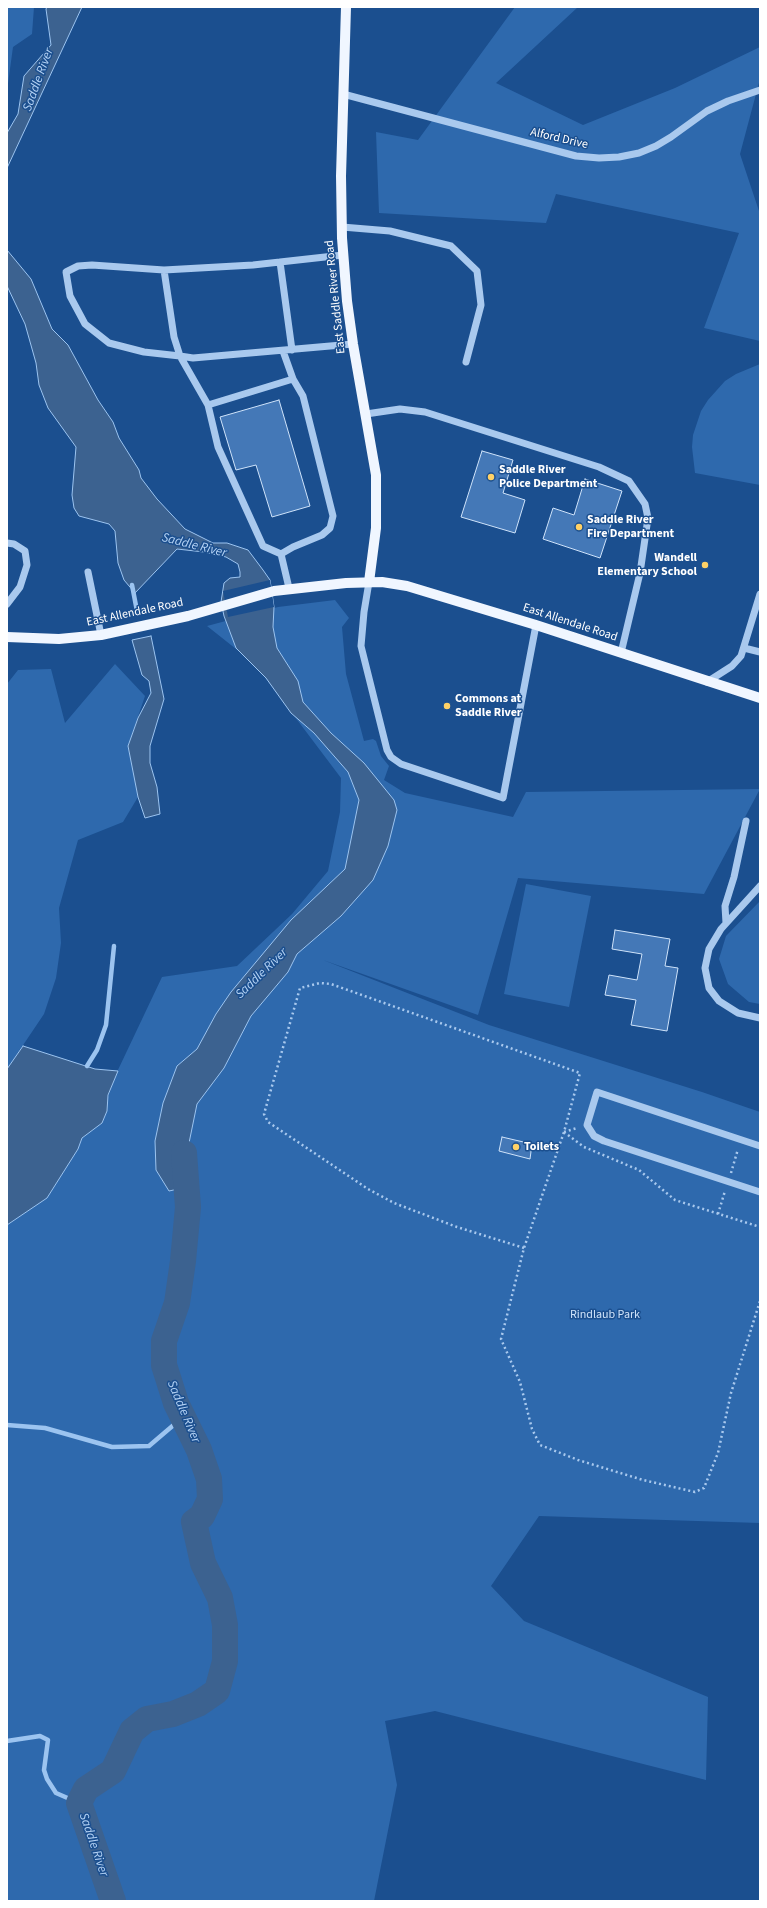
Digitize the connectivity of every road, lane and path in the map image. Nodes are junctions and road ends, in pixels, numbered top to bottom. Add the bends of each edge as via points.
1 (346, 7) edge
2 (760, 90) edge
3 (343, 94) junction
4 (342, 227) junction
5 (344, 255) junction
6 (280, 262) junction
7 (164, 270) junction
8 (353, 344) junction
9 (292, 350) junction
10 (283, 351) junction
11 (180, 356) junction
12 (466, 362) dead end
13 (293, 379) junction
14 (208, 405) junction
15 (366, 414) junction
16 (7, 543) edge
17 (281, 554) junction
18 (88, 572) dead end
19 (369, 582) junction
20 (289, 588) junction
21 (760, 594) edge
22 (7, 604) edge
23 (536, 625) junction
24 (101, 635) junction
25 (7, 637) edge
26 (744, 648) junction
27 (760, 652) edge
28 (621, 653) junction
29 (707, 682) junction
30 (760, 698) edge
31 (746, 821) dead end
32 (760, 886) edge
33 (726, 923) junction
34 (760, 1018) edge
35 (587, 1125) junction
36 (564, 1132) junction
37 (760, 1146) edge
38 (760, 1192) edge
39 (760, 1227) edge
40 (524, 1248) junction
41 (760, 1301) edge

1 - 3 main road, East Saddle River Road
2 - 3 street, Alford Drive via 707,111 672,138 656,146 639,153 599,158 576,156
3 - 4 main road, East Saddle River Road via 340,176
4 - 5 main road, East Saddle River Road
4 - 12 street via 390,231 451,246 477,271 481,305
5 - 6 street
5 - 8 main road, East Saddle River Road
6 - 7 street
6 - 9 street
7 - 11 street via 174,337
7 - 11 street via 92,265 78,266 66,272 70,296 85,324 109,343 144,352
8 - 9 street
8 - 15 main road, East Saddle River Road
9 - 10 street
10 - 11 street via 193,358
10 - 13 street
11 - 14 street
13 - 14 street
13 - 17 street via 303,396 333,516 330,528 322,535
14 - 17 street via 218,447 263,546
15 - 19 main road, East Saddle River Road via 377,493 376,528
15 - 28 street via 400,409 425,412 595,466 629,481 644,504 648,518 640,573
16 - 22 street via 25,551 27,565 20,587
17 - 20 street
18 - 24 street
19 - 20 main road, East Allendale Road
19 - 23 main road, East Allendale Road via 407,586
19 - 23 street via 361,646 387,750 401,764 503,798
20 - 24 main road, East Allendale Road via 188,616
21 - 26 street
23 - 28 main road, East Allendale Road
24 - 25 main road, East Allendale Road via 59,639
26 - 27 street
26 - 29 street via 736,663
28 - 29 main road, East Allendale Road
29 - 30 main road, East Allendale Road
31 - 33 street via 725,906
32 - 33 street
33 - 34 street via 709,949 705,968 709,988 718,1002 738,1013
35 - 36 path
35 - 37 street via 596,1092
35 - 38 street via 594,1136 604,1141
36 - 39 path via 584,1147 639,1170 675,1200
36 - 40 path
36 - 40 path via 580,1073 331,984 300,988 264,1114 268,1122 368,1189 394,1203 457,1227
40 - 41 path via 501,1339 520,1382 532,1428 540,1445 643,1480 694,1492 704,1488 718,1453 730,1393

